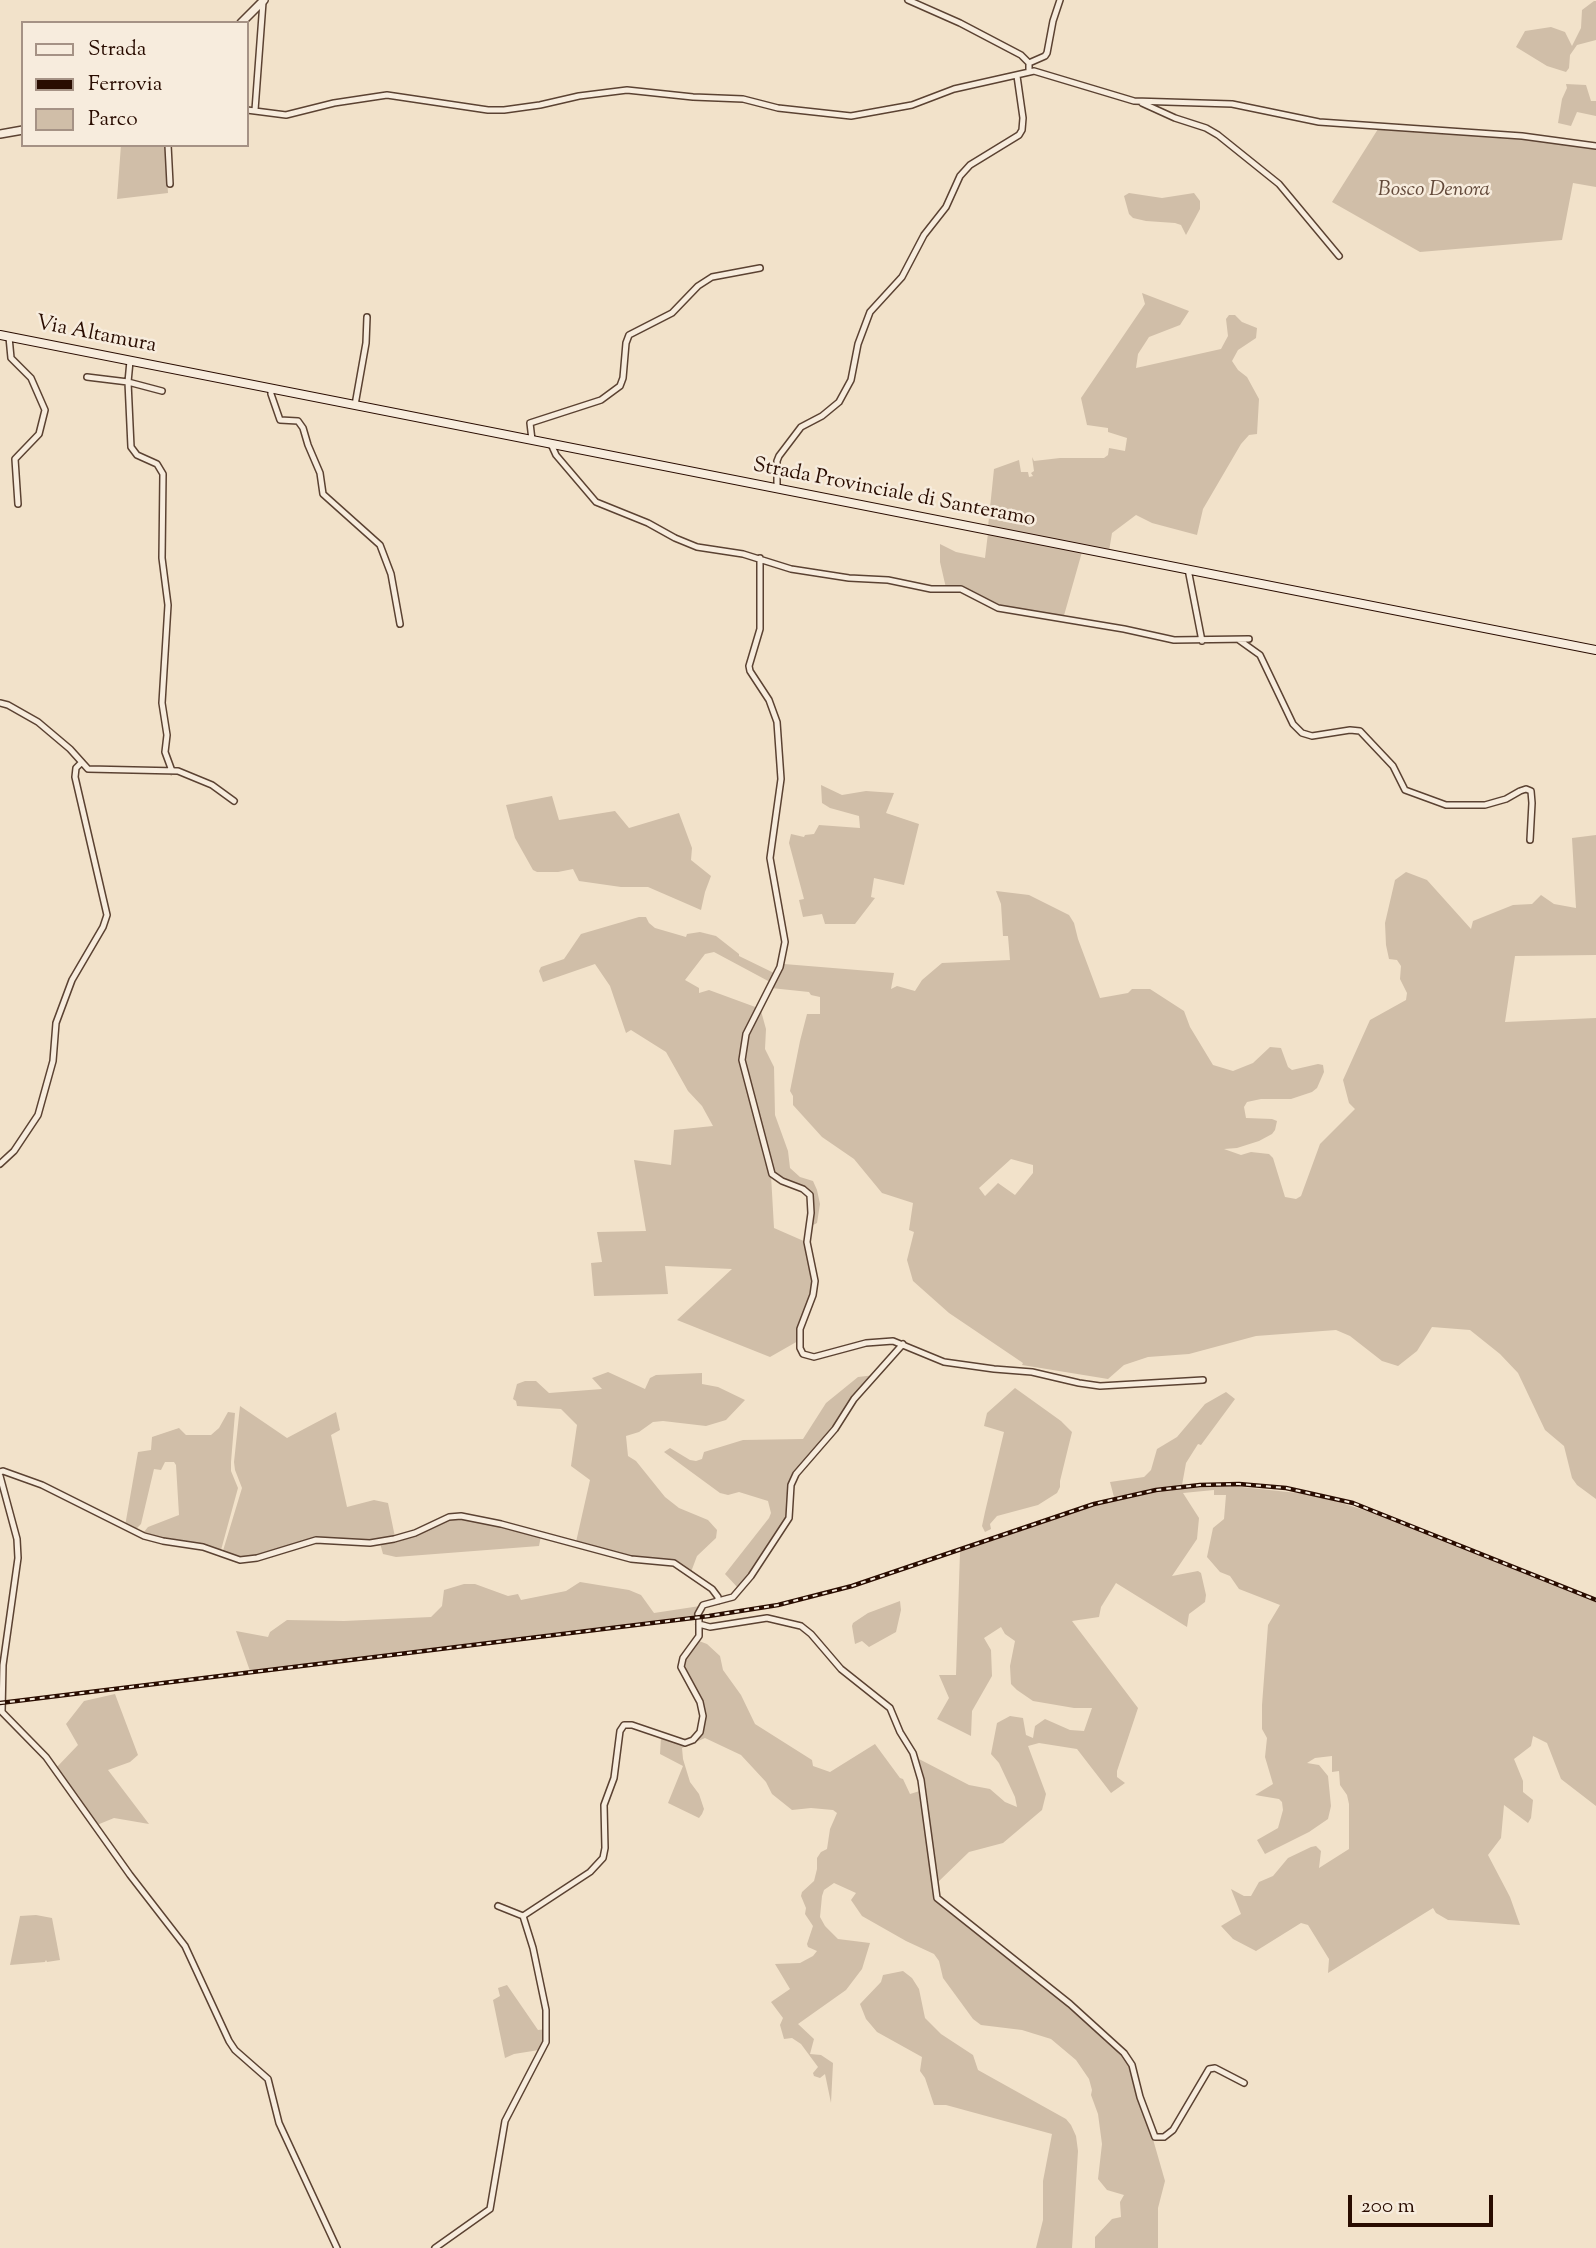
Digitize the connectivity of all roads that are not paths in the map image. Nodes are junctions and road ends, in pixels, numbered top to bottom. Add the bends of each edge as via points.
1 (264, 0) edge
2 (908, 0) edge
3 (1060, 0) edge
4 (243, 21) edge
5 (1028, 63) junction
6 (1029, 72) junction
7 (1017, 76) junction
8 (1138, 101) junction
9 (248, 110) edge
10 (255, 110) junction
11 (21, 130) edge
12 (0, 133) edge
13 (1596, 146) edge
14 (168, 147) edge
15 (170, 184) dead end
16 (1339, 256) dead end
17 (760, 268) dead end
18 (367, 317) dead end
19 (4, 336) edge
20 (130, 361) junction
21 (185, 372) joint
22 (88, 377) dead end
23 (128, 382) junction
24 (271, 389) junction
25 (162, 391) dead end
26 (355, 405) junction
27 (533, 440) junction
28 (551, 444) junction
29 (777, 489) junction
30 (18, 504) dead end
31 (760, 558) junction
32 (1188, 569) junction
33 (400, 624) dead end
34 (1238, 639) junction
35 (1249, 639) dead end
36 (1202, 641) junction
37 (1596, 650) edge
38 (0, 703) edge
39 (82, 763) junction
40 (172, 771) junction
41 (234, 801) dead end
42 (1530, 840) dead end
43 (0, 1164) edge
44 (903, 1344) junction
45 (1203, 1380) dead end
46 (0, 1474) edge
47 (718, 1601) junction
48 (699, 1619) junction
49 (1, 1710) edge
50 (498, 1906) dead end
51 (523, 1916) junction
52 (1244, 2083) dead end
53 (337, 2248) edge
54 (435, 2248) edge

1 - 4 street
1 - 10 street
2 - 5 street via 1021,55
3 - 5 street via 1047,53
5 - 6 street
6 - 7 street
6 - 8 street
7 - 10 street via 954,89 912,105 851,116 743,99 631,90 504,110 387,95 291,115
7 - 29 street via 1023,130 960,176 902,277 870,312 851,380 839,402 796,431 779,456
8 - 13 street via 1232,104 1319,122 1487,133
8 - 16 street via 1218,135 1279,184
9 - 10 street
11 - 12 street
14 - 15 street
17 - 27 street via 712,276 672,313 629,335 620,386 601,400 530,423
18 - 26 street
19 - 20 main road, Via Altamura
19 - 30 street via 11,358 31,378 45,410 39,434 15,459
20 - 21 main road, Via Altamura
20 - 23 street
21 - 24 main road, Strada Provinciale di Santeramo
22 - 23 street
23 - 25 street
23 - 40 street via 131,447 136,455 157,464 163,474 162,558 168,605 162,703 165,752
24 - 26 main road, Strada Provinciale di Santeramo
24 - 33 street via 280,420 298,421 303,428 323,494 380,545 391,574
26 - 27 main road, Strada Provinciale di Santeramo
27 - 28 main road, Strada Provinciale di Santeramo
28 - 29 main road, Strada Provinciale di Santeramo
28 - 31 street via 596,502 687,545
29 - 32 main road, Strada Provinciale di Santeramo
31 - 36 street via 786,568 849,578 961,589 1008,611
31 - 44 street via 760,628 750,671 778,722 781,779 770,858 785,942 780,967 746,1034 743,1067 772,1174 810,1195 807,1242 815,1281 800,1329 803,1354 814,1357 866,1343
32 - 36 street
32 - 37 main road, Strada Provinciale di Santeramo
34 - 35 street
34 - 36 street
34 - 42 street via 1260,655 1293,724 1302,733 1360,731 1394,766 1405,790 1446,805 1485,805 1531,791
38 - 39 street via 38,722
39 - 40 street via 96,770
39 - 43 street via 75,777 107,915 56,1023 53,1060 38,1115
40 - 41 street via 212,785
44 - 45 street via 944,1362 1100,1386
44 - 47 street via 796,1474 789,1518 751,1576 733,1597
46 - 47 street via 3,1471 43,1485 144,1536 240,1560 316,1540 370,1543 394,1539 461,1516 631,1559 674,1563 712,1589
46 - 49 street via 18,1558
47 - 48 street via 703,1605
48 - 51 street via 699,1636 681,1667 701,1702 700,1732 685,1743 624,1725 604,1805 603,1858 590,1872
48 - 52 street via 710,1627 770,1618 801,1626 841,1669 890,1708 921,1780 937,1898 1124,2053 1155,2137 1173,2130 1209,2069
49 - 53 street via 46,1757 185,1946 229,2041 268,2079 279,2123
50 - 51 street
51 - 54 street via 546,2010 546,2042 505,2121 490,2209

